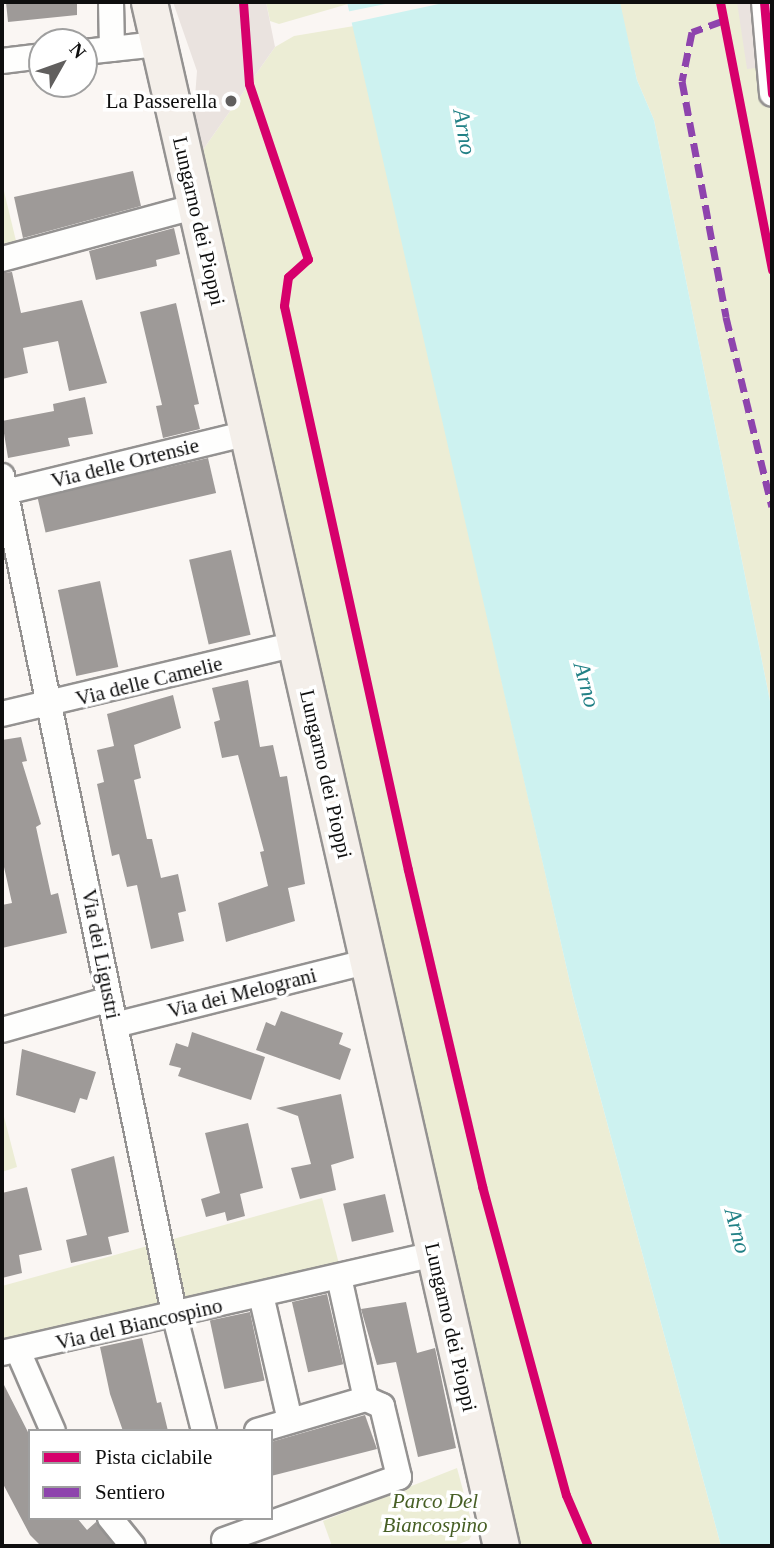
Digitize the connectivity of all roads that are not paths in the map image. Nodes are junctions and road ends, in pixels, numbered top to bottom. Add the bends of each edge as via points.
1 (111, 2) edge
2 (149, 2) edge
3 (768, 15) edge
4 (158, 44) junction
5 (112, 49) junction
6 (98, 50) edge
7 (28, 58) edge
8 (2, 61) edge
9 (772, 94) edge
10 (194, 207) junction
11 (2, 258) edge
12 (248, 433) junction
13 (3, 487) edge
14 (296, 644) junction
15 (52, 705) junction
16 (2, 714) edge
17 (369, 961) junction
18 (110, 999) junction
19 (115, 1025) junction
20 (2, 1030) edge
21 (435, 1254) junction
22 (339, 1276) junction
23 (261, 1295) junction
24 (175, 1317) junction
25 (10, 1352) edge
26 (366, 1399) junction
27 (290, 1421) junction
28 (51, 1429) edge
29 (203, 1429) edge
30 (264, 1429) edge
31 (273, 1519) edge
32 (112, 1520) edge
33 (269, 1520) edge
34 (223, 1535) edge
35 (133, 1546) edge
36 (501, 1546) edge

1 - 5 street
2 - 4 street, Lungarno dei Pioppi
3 - 9 street
4 - 5 street
4 - 10 street, Lungarno dei Pioppi
5 - 6 street
7 - 8 street
10 - 11 street
10 - 12 street, Lungarno dei Pioppi
12 - 13 street, Via delle Ortensie
12 - 14 street, Lungarno dei Pioppi
13 - 15 street, Via dei Ligustri
14 - 15 street, Via delle Camelie
14 - 17 street, Lungarno dei Pioppi
15 - 16 street, Via delle Camelie
15 - 18 street, Via dei Ligustri
17 - 19 street, Via dei Melograni
17 - 21 street, Lungarno dei Pioppi
18 - 19 street, Via dei Ligustri
18 - 20 street
19 - 24 street, Via dei Ligustri
21 - 22 street, Via del Biancospino
21 - 36 street, Lungarno dei Pioppi
22 - 23 street, Via del Biancospino
22 - 26 street
23 - 24 street, Via del Biancospino
23 - 27 street
24 - 25 street, Via del Biancospino
24 - 29 street, Via dei Ligustri
25 - 28 street, Via del Biancospino
26 - 27 street
26 - 31 street via 382,1406 400,1477
27 - 30 street
32 - 35 street
33 - 34 street

